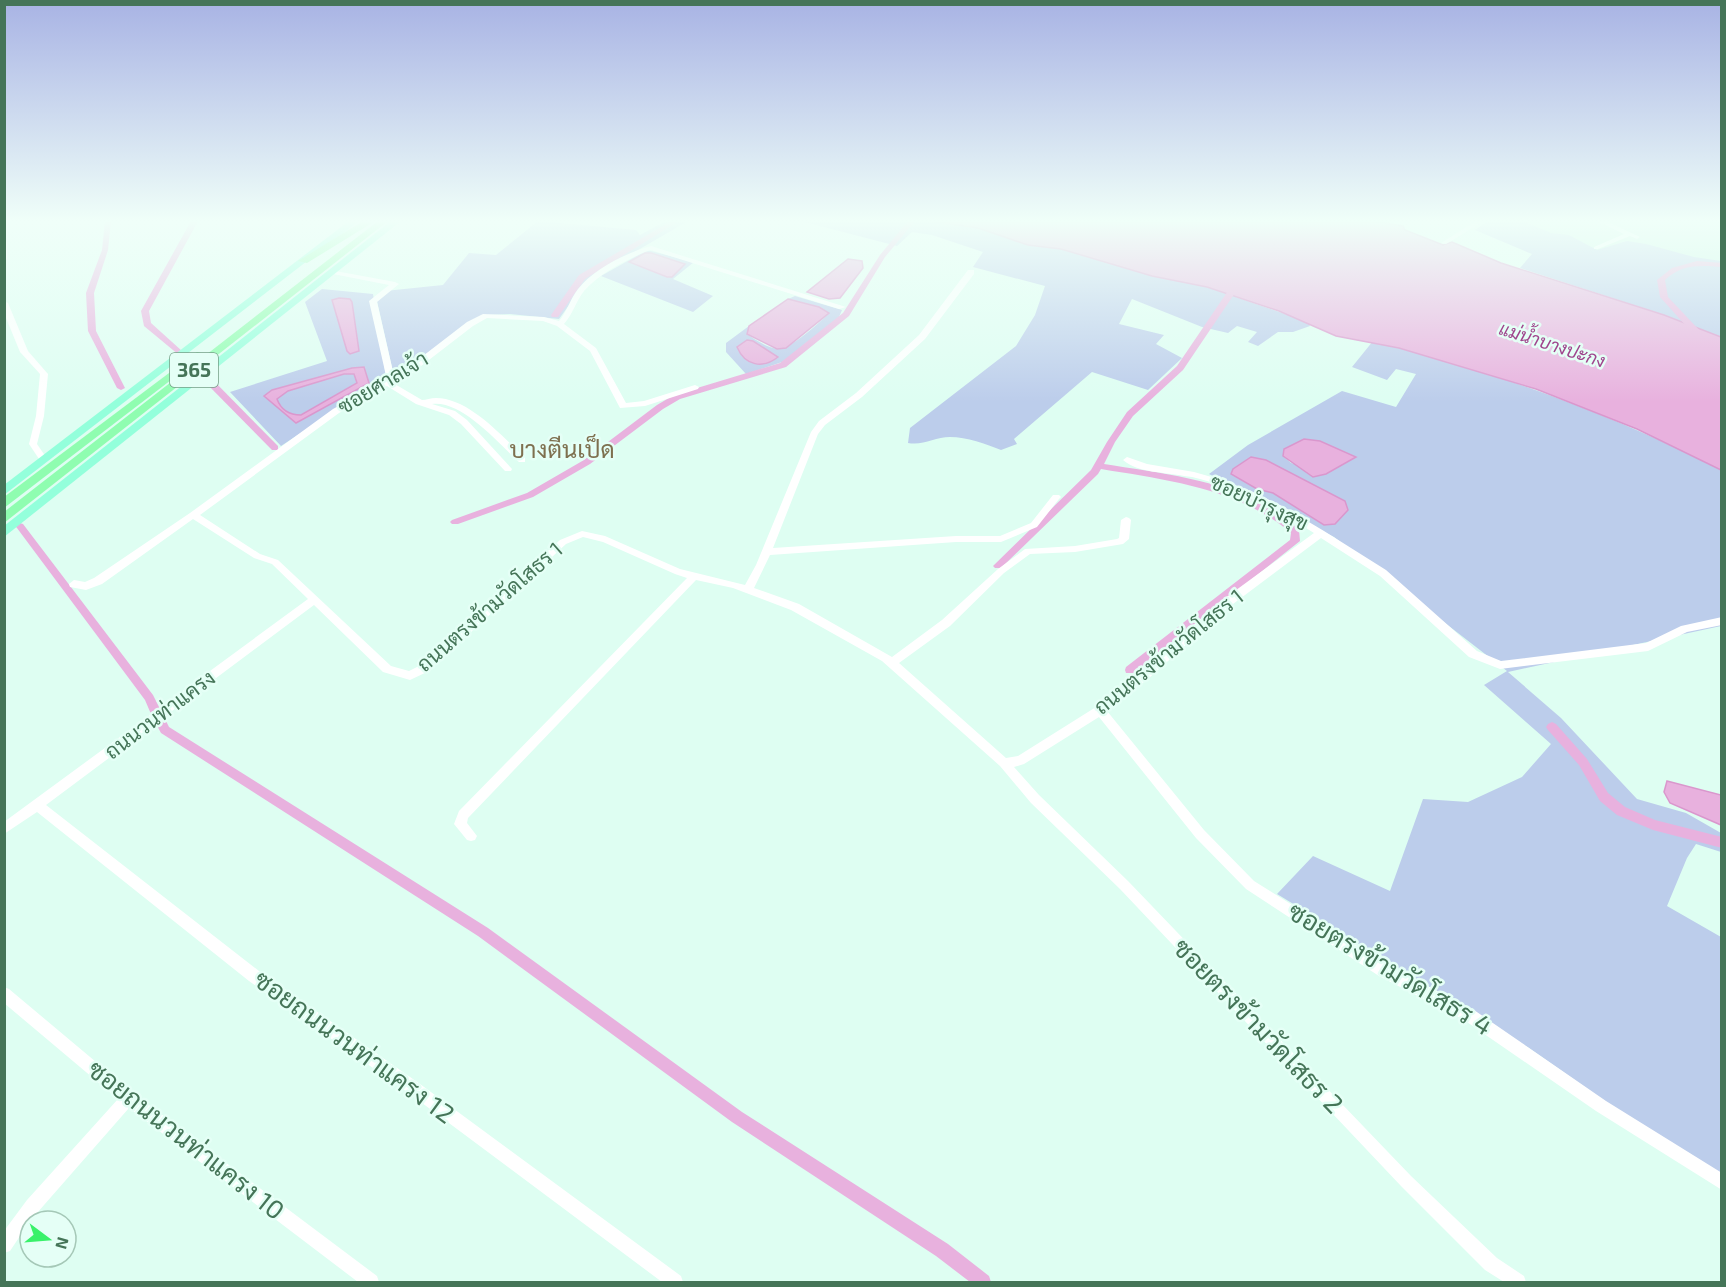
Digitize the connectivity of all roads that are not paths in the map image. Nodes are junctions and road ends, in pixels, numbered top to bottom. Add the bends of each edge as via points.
1 (277, 281) edge
2 (298, 281) edge
3 (302, 281) edge
4 (323, 281) edge
5 (371, 281) edge
6 (590, 281) edge
7 (758, 281) edge
8 (964, 281) edge
9 (4, 303) edge
10 (842, 307) dead end
11 (560, 324) junction
12 (389, 382) junction
13 (695, 387) dead end
14 (422, 403) junction
15 (44, 460) junction
16 (522, 460) dead end
17 (1127, 460) dead end
18 (508, 469) dead end
19 (4, 491) edge
20 (1056, 497) dead end
21 (4, 504) edge
22 (193, 515) junction
23 (4, 519) edge
24 (1126, 520) dead end
25 (4, 533) edge
26 (1321, 533) junction
27 (766, 552) junction
28 (694, 576) junction
29 (74, 584) dead end
30 (748, 589) junction
31 (314, 600) junction
32 (1722, 621) edge
33 (892, 663) junction
34 (1100, 710) junction
35 (1004, 763) junction
36 (37, 805) junction
37 (4, 829) edge
38 (471, 836) dead end
39 (4, 994) edge
40 (128, 1098) junction
41 (1722, 1182) edge
42 (4, 1245) edge
43 (371, 1282) edge
44 (675, 1282) edge
45 (1518, 1282) edge

1 - 15 main road, 365
2 - 21 highway, 365
3 - 23 highway, 365
4 - 25 main road, 365
5 - 12 street via 395,284 374,301
6 - 11 street
7 - 10 street
8 - 27 street via 922,337 818,428
9 - 15 street via 24,352 44,374 33,444
11 - 12 street, ซอยศาลเจ้า via 537,318 482,317
11 - 13 street, ซอยศาลเจ้า via 593,350 623,406
12 - 14 street
12 - 22 street, ซอยศาลเจ้า via 336,411
14 - 16 street via 435,399 473,415
14 - 18 street via 452,413 464,422
15 - 19 main road, 365
17 - 26 street, ซอยบำรุงสุข via 1222,483
20 - 27 street via 1034,525 1001,539
22 - 29 street, ซอยศาลเจ้า via 98,581 86,586
22 - 31 street via 257,556 275,562
24 - 33 street via 1124,539 1120,542 1028,551 946,623
26 - 32 street via 1383,573 1473,654 1500,665 1648,647 1685,629
26 - 34 street, ถนนตรงข้ามวัดโสธร 1 via 1221,607 1146,675
27 - 30 street
28 - 30 street, ถนนตรงข้ามวัดโสธร 1
28 - 31 street, ถนนตรงข้ามวัดโสธร 1 via 662,566 605,539 587,534 573,536 425,668 410,676 387,669
28 - 38 street via 463,815 460,824
30 - 33 street, ถนนตรงข้ามวัดโสธร 1 via 795,606
31 - 36 street, ถนนวนท่าแครง
33 - 35 street, ถนนตรงข้ามวัดโสธร 1
34 - 35 street, ถนนตรงข้ามวัดโสธร 1 via 1020,761
34 - 41 street, ซอยตรงข้ามวัดโสธร 4 via 1200,834 1250,885 1384,971 1478,1020 1600,1106
35 - 45 street, ซอยตรงข้ามวัดโสธร 2 via 1406,1181 1491,1264
36 - 37 street, ถนนวนท่าแครง
36 - 44 street, ซอยถนนวนท่าแครง 12 via 263,982
39 - 40 street, ซอยถนนวนท่าแครง 10
40 - 42 street
40 - 43 street, ซอยถนนวนท่าแครง 10

